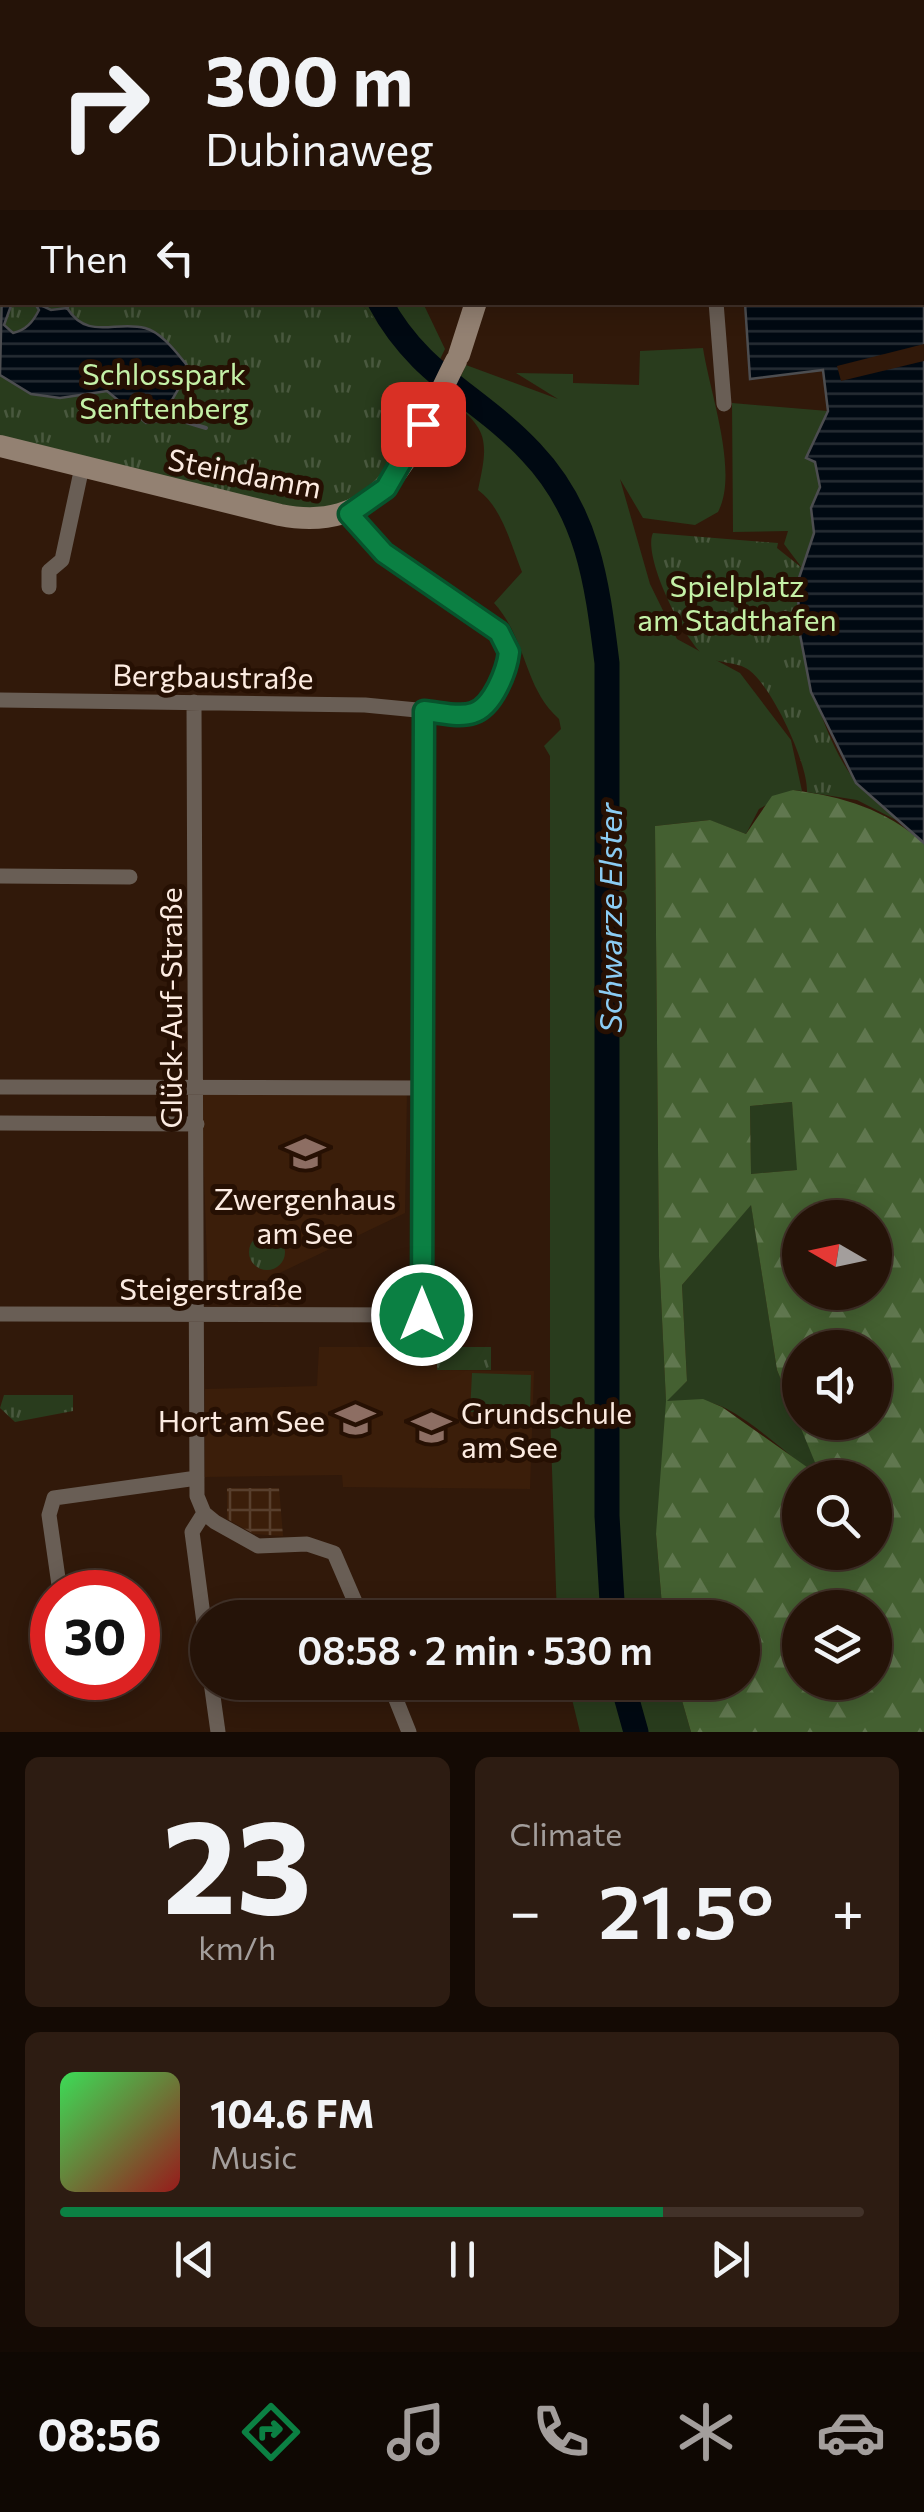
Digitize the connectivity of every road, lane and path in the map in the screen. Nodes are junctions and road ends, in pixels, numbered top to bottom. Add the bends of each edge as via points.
1 (475, 305) edge
2 (716, 305) edge
3 (724, 404) dead end
4 (0, 446) edge
5 (82, 467) junction
6 (349, 514) junction
7 (48, 587) dead end
8 (0, 700) edge
9 (194, 702) junction
10 (424, 711) junction
11 (0, 876) edge
12 (130, 877) dead end
13 (197, 1086) junction
14 (0, 1087) edge
15 (423, 1088) junction
16 (0, 1124) edge
17 (197, 1124) junction
18 (0, 1314) edge
19 (196, 1315) junction
20 (196, 1478) junction
21 (204, 1513) junction
22 (57, 1570) edge
23 (201, 1600) edge
24 (354, 1600) edge
25 (214, 1700) edge
26 (396, 1700) edge
27 (218, 1732) edge
28 (409, 1732) edge

1 - 6 street, Steindamm via 457,358 394,478
2 - 3 street
4 - 5 street, Steindamm
5 - 6 street, Steindamm via 303,520
5 - 7 street via 62,560 49,571
6 - 10 street, Bergbaustraße via 370,542 508,644 504,675 481,709
8 - 9 street, Bergbaustraße
9 - 10 street, Bergbaustraße
9 - 13 street, Glück-Auf-Straße
10 - 15 street
11 - 12 street
13 - 14 street
13 - 15 street
13 - 17 street, Glück-Auf-Straße
15 - 19 street, Steigerstraße via 422,1315
16 - 17 street
17 - 19 street, Glück-Auf-Straße
18 - 19 street, Steigerstraße
19 - 20 street, Glück-Auf-Straße
20 - 21 street, Glück-Auf-Straße
20 - 22 street via 54,1498 49,1515
21 - 23 street via 192,1532
21 - 24 street via 258,1546 306,1544 334,1553
25 - 27 street
26 - 28 street

